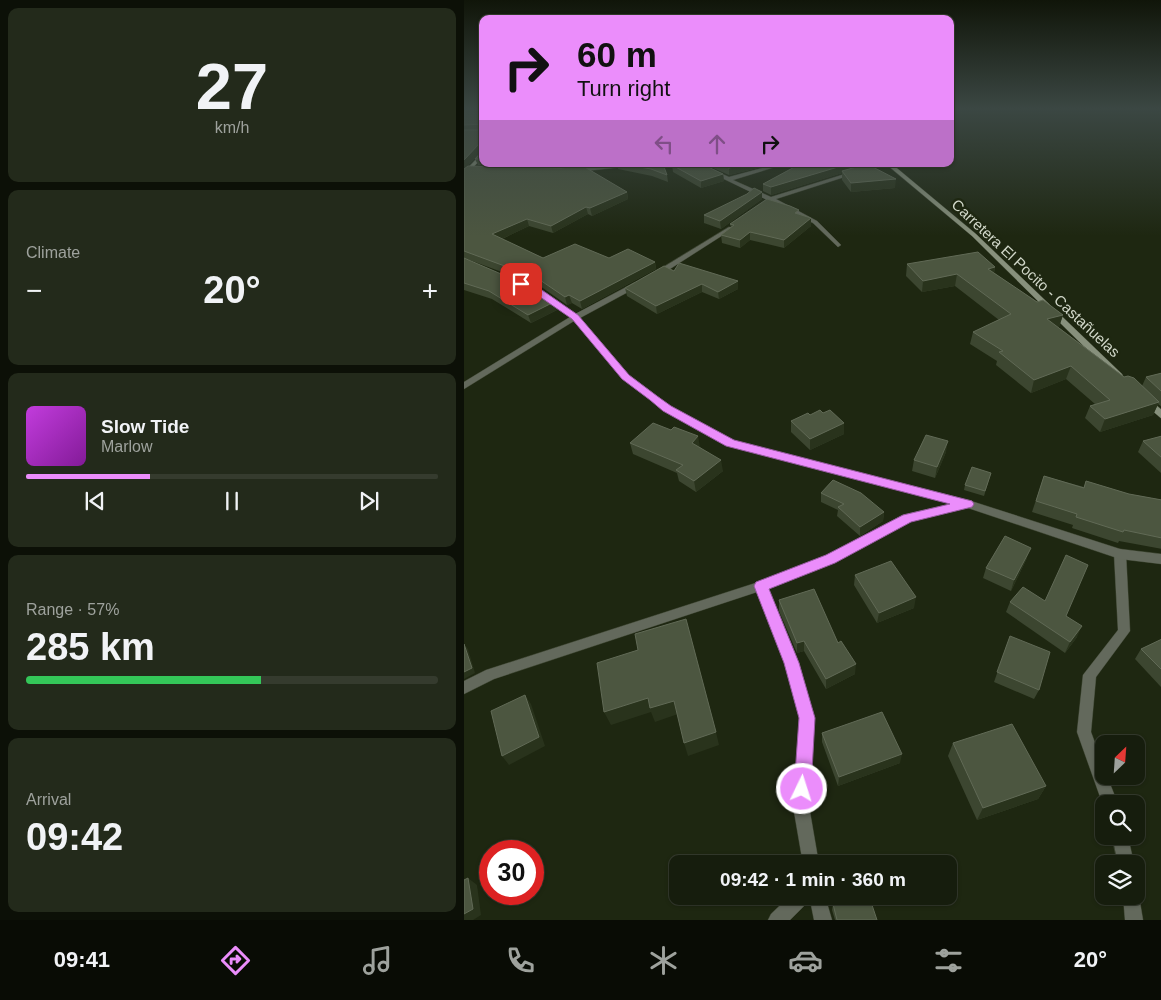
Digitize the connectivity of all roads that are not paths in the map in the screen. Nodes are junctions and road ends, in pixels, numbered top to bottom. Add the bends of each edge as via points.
1 (479, 159) edge
2 (602, 167) edge
3 (703, 167) edge
4 (771, 167) edge
5 (872, 167) edge
6 (893, 167) edge
7 (470, 169) junction
8 (479, 169) edge
9 (571, 170) edge
10 (464, 175) edge
11 (729, 179) junction
12 (771, 199) junction
13 (748, 216) edge
14 (741, 221) edge
15 (838, 245) dead end
16 (652, 276) edge
17 (644, 281) edge
18 (536, 290) edge
19 (575, 317) junction
20 (1127, 383) edge
21 (464, 386) edge
22 (1140, 396) edge
23 (1161, 416) edge
24 (968, 504) junction
25 (1120, 554) junction
26 (1161, 559) edge
27 (761, 586) junction
28 (464, 688) edge
29 (1107, 795) edge
30 (809, 855) edge
31 (793, 905) edge
32 (819, 905) edge
33 (1132, 905) edge
34 (776, 920) edge
35 (823, 920) edge
36 (1134, 920) edge

1 - 7 main road
2 - 9 street
3 - 11 street
4 - 11 street
5 - 12 street
6 - 20 main road, Carretera El Pocito - Castañuelas via 974,235
7 - 8 street
7 - 10 main road
11 - 12 street
12 - 13 street
12 - 15 street via 815,222
14 - 16 street
17 - 19 street
18 - 19 street
19 - 21 street
19 - 24 street via 626,377 667,408 730,443
22 - 23 main road
24 - 25 street
24 - 27 street via 908,518 830,559
25 - 26 street
25 - 29 street via 1124,631 1090,676 1084,732
27 - 28 street via 500,671
27 - 30 street via 792,663 807,718 801,806
31 - 34 street
32 - 35 street
33 - 36 street

